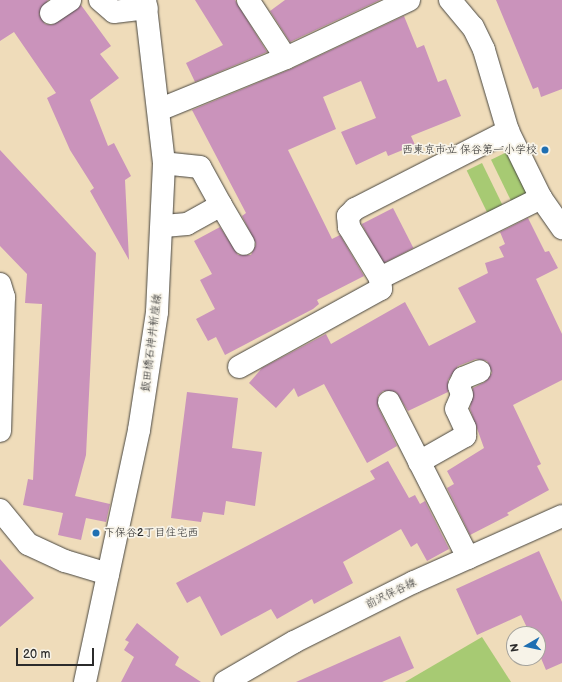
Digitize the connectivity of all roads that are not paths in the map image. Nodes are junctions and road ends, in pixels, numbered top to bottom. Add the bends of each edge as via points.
1 (70, 0) edge
2 (100, 0) edge
3 (248, 0) edge
4 (409, 0) edge
5 (450, 0) edge
6 (146, 4) edge
7 (51, 13) dead end
8 (286, 58) junction
9 (161, 109) junction
10 (508, 131) junction
11 (164, 163) junction
12 (541, 198) junction
13 (221, 205) junction
14 (164, 226) junction
15 (562, 228) edge
16 (244, 244) dead end
17 (380, 278) junction
18 (0, 284) edge
19 (239, 367) dead end
20 (480, 371) dead end
21 (389, 402) dead end
22 (0, 431) edge
23 (419, 462) junction
24 (0, 510) edge
25 (562, 516) edge
26 (468, 558) junction
27 (108, 574) junction
28 (85, 682) edge
29 (225, 682) edge

1 - 7 street
2 - 6 street via 114,12
3 - 8 street
4 - 8 street
5 - 10 street via 473,27 484,50
6 - 9 street, 飯田橋石神井新座線
8 - 9 street
9 - 11 street, 飯田橋石神井新座線
10 - 12 street
10 - 17 street via 355,209 348,216 349,227
11 - 13 street via 200,167
11 - 14 street, 飯田橋石神井新座線
12 - 15 street
12 - 17 street
13 - 14 street via 187,224
13 - 16 street
14 - 27 street, 飯田橋石神井新座線 via 148,381
17 - 19 street via 381,288 377,291
18 - 22 street via 4,297
20 - 23 street via 463,378 459,386 462,395 456,409 466,428 465,436
21 - 23 street
23 - 26 street
24 - 27 street via 28,544 65,561
25 - 26 street, 前沢保谷線
26 - 29 street, 前沢保谷線 via 294,642
27 - 28 street, 飯田橋石神井新座線

